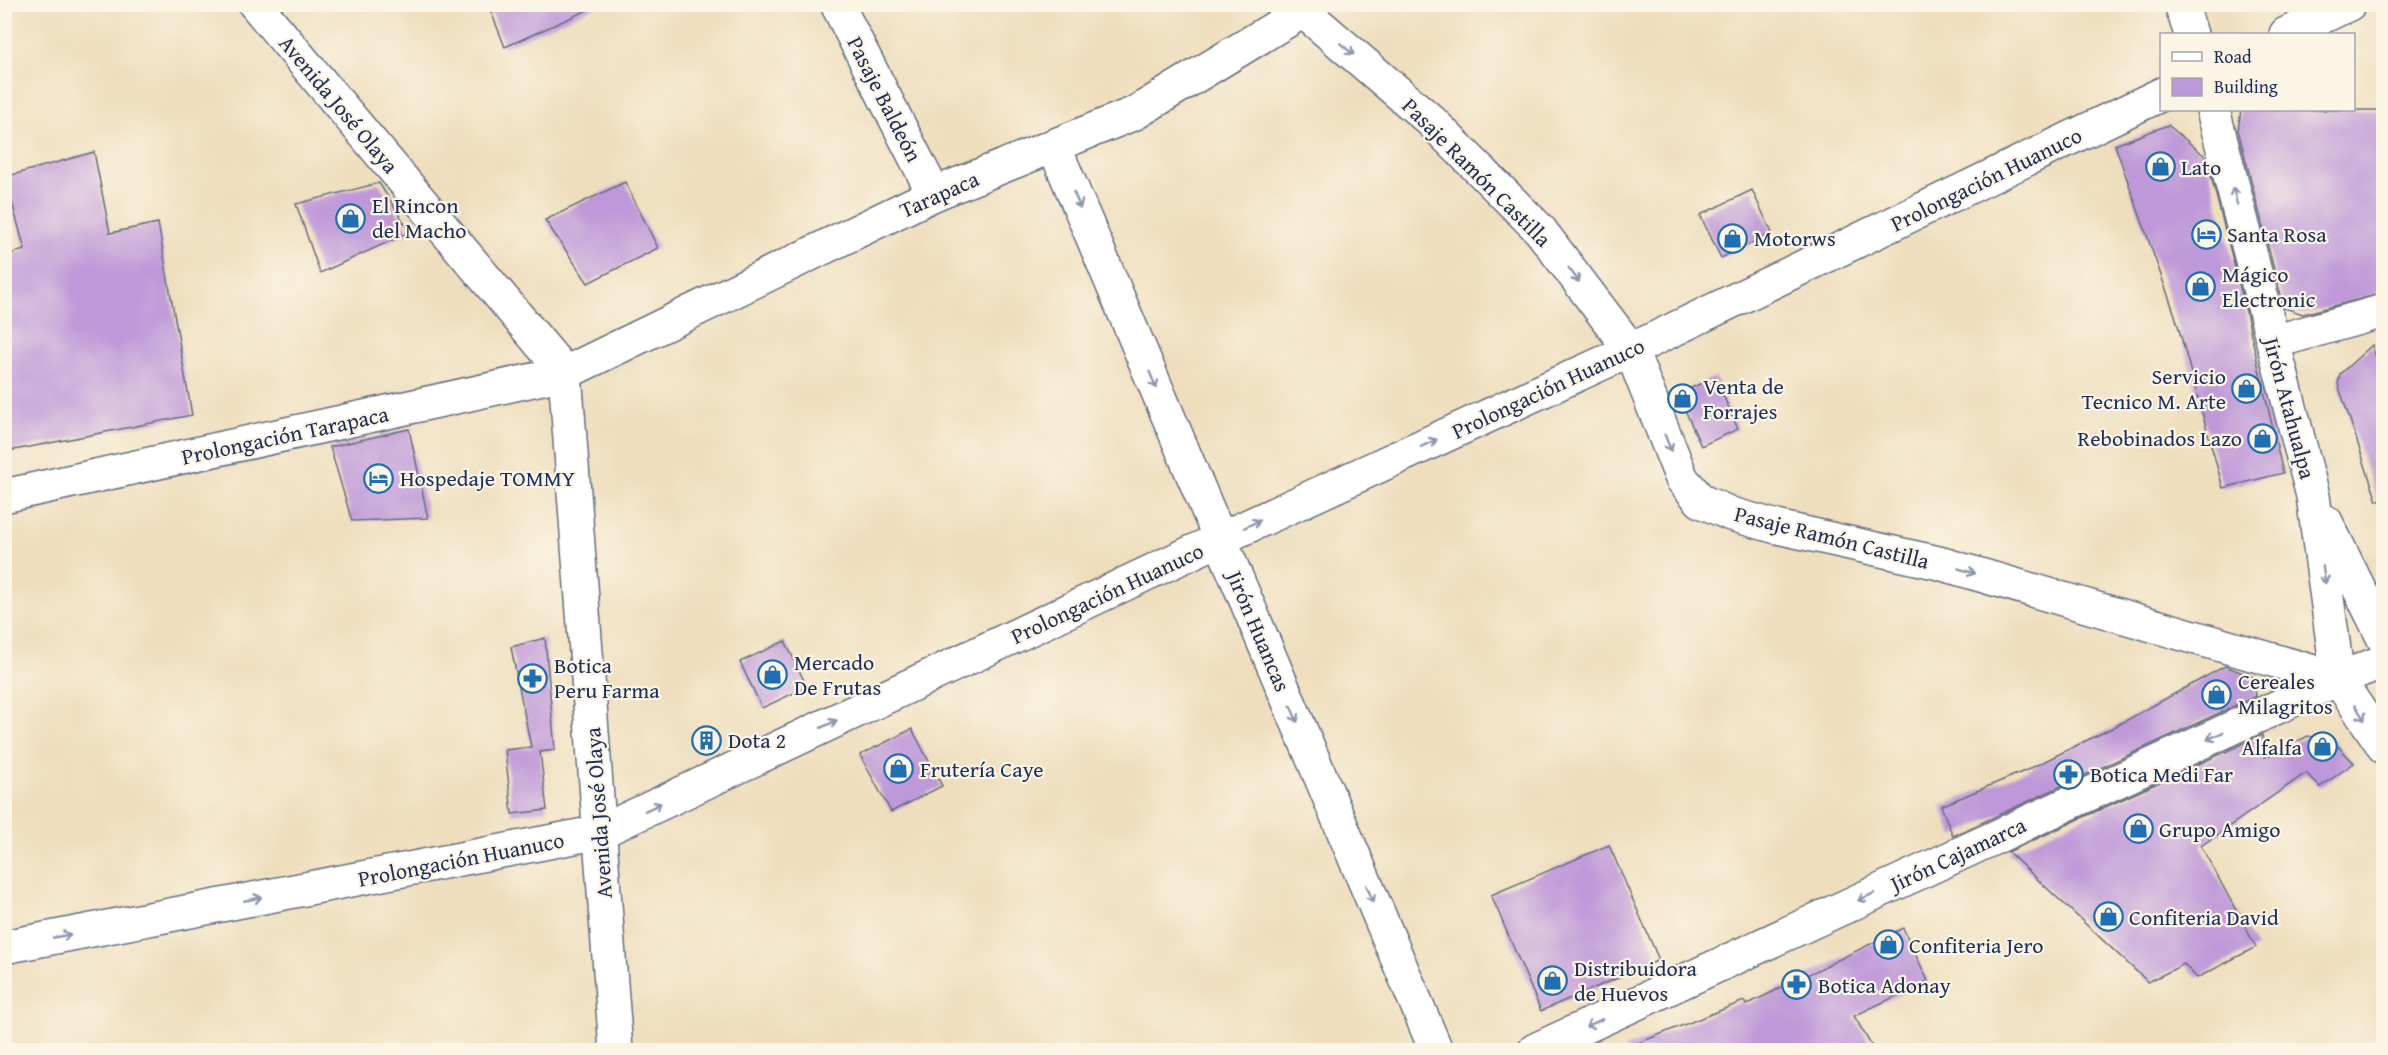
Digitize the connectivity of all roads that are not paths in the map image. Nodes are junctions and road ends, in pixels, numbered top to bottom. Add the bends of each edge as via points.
1 (255, 4) edge
2 (837, 4) edge
3 (2181, 4) edge
4 (2349, 4) edge
5 (1304, 8) edge
6 (2191, 33) edge
7 (2288, 33) edge
8 (2160, 95) edge
9 (2213, 111) edge
10 (1054, 146) junction
11 (934, 194) junction
12 (2384, 311) edge
13 (2273, 342) junction
14 (1631, 350) junction
15 (565, 373) junction
16 (4, 496) edge
17 (2313, 496) junction
18 (1220, 539) junction
19 (2384, 639) edge
20 (2384, 661) edge
21 (2338, 678) junction
22 (2384, 747) edge
23 (600, 832) junction
24 (4, 947) edge
25 (616, 1050) edge
26 (1436, 1050) edge
27 (1534, 1050) edge

1 - 15 street, Avenida José Olaya
2 - 11 street, Pasaje Baldeón
3 - 6 street
4 - 7 street
5 - 10 street, Tarapaca via 1135,112
5 -> 14 street, Pasaje Ramón Castilla via 1430,120 1540,230
8 - 14 street, Prolongación Huanuco
13 -> 9 street, Jirón Atahualpa
10 - 11 street, Tarapaca
10 -> 18 street, Jirón Huancas
11 - 15 street, Tarapaca
12 - 13 street
13 - 17 street, Jirón Atahualpa
18 -> 14 street, Prolongación Huanuco
14 -> 21 street, Pasaje Ramón Castilla via 1682,478 1701,501 1777,527 1939,563
15 - 16 street, Prolongación Tarapaca
15 - 23 street, Avenida José Olaya
17 - 19 street, Jirón Atahualpa
17 -> 21 street, Jirón Atahualpa
23 -> 18 street, Prolongación Huanuco
18 -> 26 street, Jirón Huancas
20 - 21 street, Jirón Cajamarca
21 -> 22 street, Jirón Atahualpa
21 -> 27 street, Jirón Cajamarca
24 -> 23 street, Prolongación Huanuco
23 - 25 street, Avenida José Olaya

